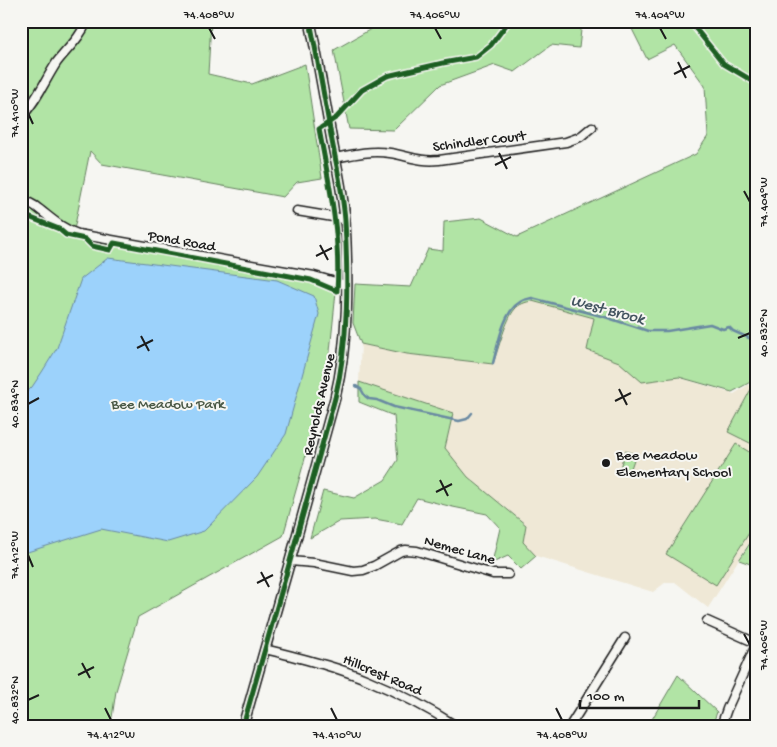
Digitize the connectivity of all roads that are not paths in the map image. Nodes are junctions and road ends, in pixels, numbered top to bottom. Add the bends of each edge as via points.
1 (87, 21) edge
2 (310, 21) edge
3 (21, 117) edge
4 (592, 127) dead end
5 (335, 158) junction
6 (21, 198) edge
7 (297, 211) dead end
8 (345, 219) junction
9 (346, 285) junction
10 (290, 560) junction
11 (508, 574) dead end
12 (707, 621) dead end
13 (625, 638) dead end
14 (756, 644) edge
15 (265, 649) junction
16 (243, 726) edge
17 (456, 726) edge
18 (570, 726) edge
19 (721, 726) edge

1 - 3 street
2 - 5 street, Reynolds Avenue
4 - 5 street, Schindler Court via 580,137 566,142 440,160 417,160 376,151
5 - 8 street, Reynolds Avenue
6 - 9 street, Pond Road via 68,231 78,234 314,276
7 - 8 street
8 - 9 street, Reynolds Avenue
9 - 10 street, Reynolds Avenue via 341,371
10 - 11 street, Nemec Lane via 353,571 374,566 401,551 418,551 493,574
10 - 15 street, Reynolds Avenue
12 - 14 street
13 - 18 street
14 - 19 street
15 - 16 street, Reynolds Avenue
15 - 17 street, Hillcrest Road via 367,679

